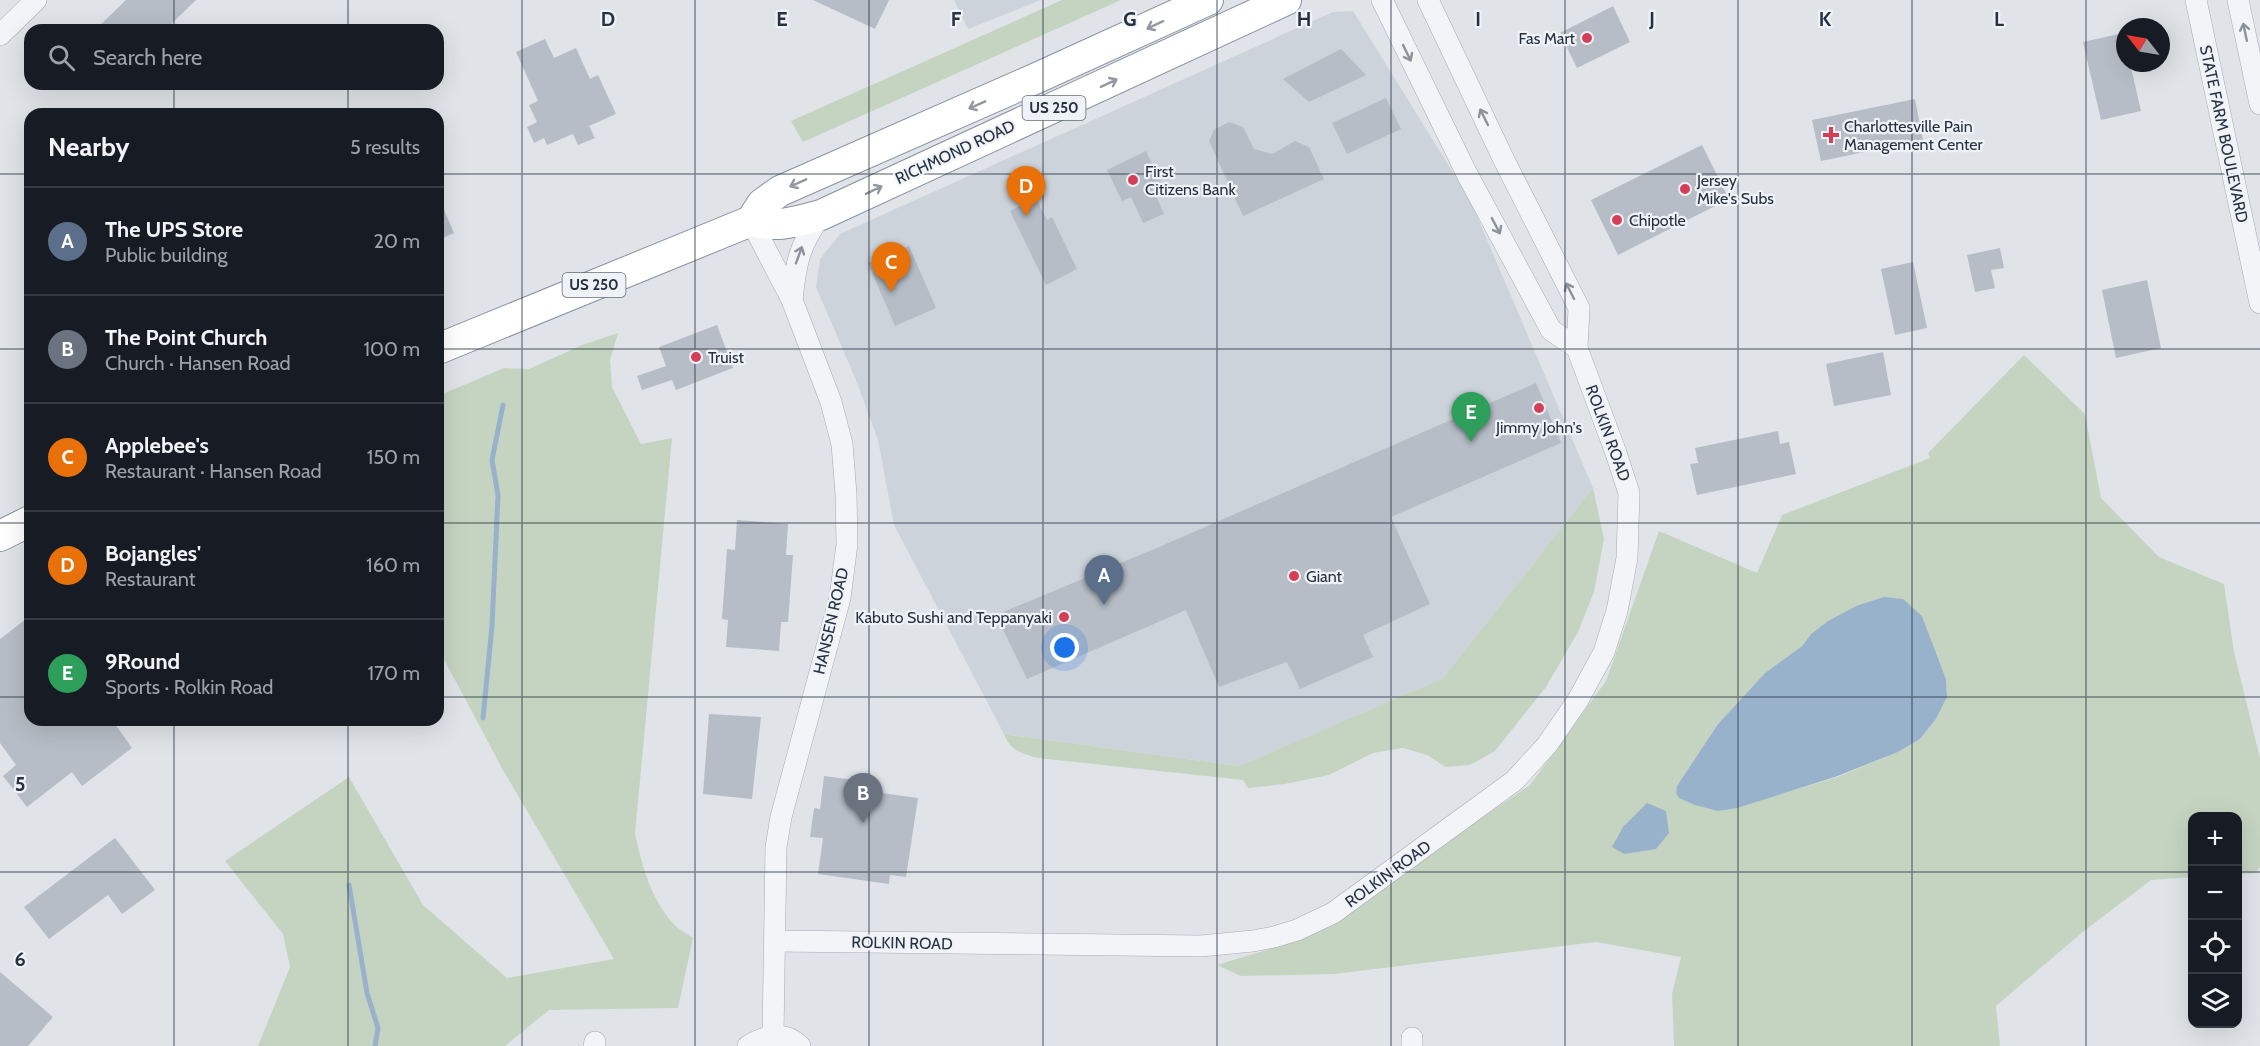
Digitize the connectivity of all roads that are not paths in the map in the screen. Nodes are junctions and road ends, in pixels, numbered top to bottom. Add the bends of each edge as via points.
1 (36, 0) edge
2 (1208, 0) edge
3 (1286, 0) edge
4 (1382, 0) edge
5 (1428, 0) edge
6 (2196, 0) edge
7 (2238, 0) edge
8 (0, 35) edge
9 (2260, 104) edge
10 (821, 215) junction
11 (751, 222) junction
12 (792, 300) junction
13 (2260, 303) edge
14 (444, 347) edge
15 (1577, 348) junction
16 (24, 524) edge
17 (0, 536) edge
18 (776, 941) junction
19 (773, 1035) junction
20 (748, 1046) edge
21 (800, 1046) edge

1 - 8 street
2 -> 11 highway, RICHMOND ROAD / US 250 via 780,191 762,204
10 -> 3 highway, RICHMOND ROAD / US 250
4 -> 15 street via 1467,174 1551,330
15 -> 5 street, ROLKIN ROAD via 1579,308
6 - 13 street, STATE FARM BOULEVARD
9 -> 7 street
10 - 11 highway, RICHMOND ROAD / US 250 via 768,226
12 -> 10 street via 796,264 806,237
11 - 12 street, HANSEN ROAD
11 - 14 highway, RICHMOND ROAD / US 250
12 - 18 street, HANSEN ROAD via 831,402 842,444 847,544 840,598 781,817 776,847
15 - 18 street, ROLKIN ROAD via 1629,493 1627,558 1617,611 1593,675 1546,745 1514,781 1460,822 1333,913 1297,930 1253,941 1201,946
16 - 17 highway
18 - 19 street, HANSEN ROAD
19 - 20 street
19 - 21 street via 784,1036

